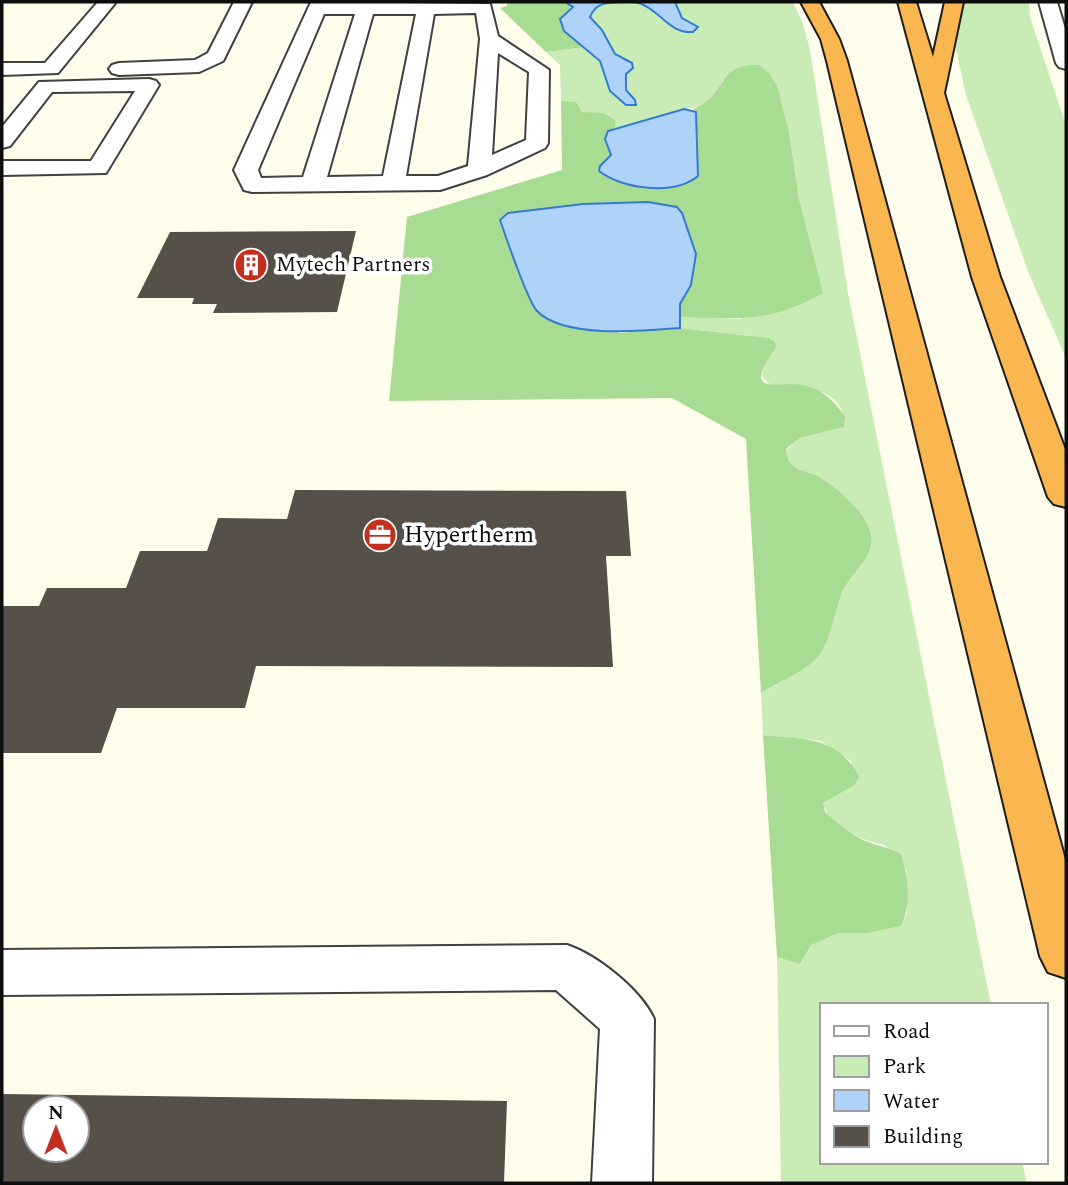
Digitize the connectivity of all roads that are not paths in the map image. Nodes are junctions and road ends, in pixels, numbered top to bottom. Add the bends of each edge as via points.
1 (107, 2) edge
2 (243, 2) edge
3 (810, 2) edge
4 (832, 2) edge
5 (907, 2) edge
6 (954, 2) edge
7 (1048, 2) edge
8 (317, 9) edge
9 (366, 9) junction
10 (426, 9) junction
11 (489, 39) junction
12 (838, 61) junction
13 (1066, 63) edge
14 (2, 69) edge
15 (48, 78) junction
16 (2, 82) edge
17 (934, 96) junction
18 (2, 141) edge
19 (2, 168) edge
20 (479, 170) junction
21 (313, 184) junction
22 (393, 184) junction
23 (1066, 497) edge
24 (1066, 956) edge
25 (2, 973) edge
26 (622, 1183) edge

1 - 15 street
2 - 15 street via 216,57 199,65
3 - 12 highway
4 - 12 highway
5 - 17 highway
6 - 17 highway
7 - 13 street
8 - 9 street
8 - 21 street via 246,170 252,185
9 - 10 street
9 - 21 street
10 - 11 street via 484,8
10 - 22 street
11 - 20 street
11 - 20 street via 539,70 537,143
12 - 24 highway
14 - 15 street
15 - 16 street via 50,82
15 - 18 street
15 - 19 street via 149,85 98,168
17 - 23 highway via 986,277
20 - 22 street via 440,183
21 - 22 street
25 - 26 street via 567,967 626,1019

